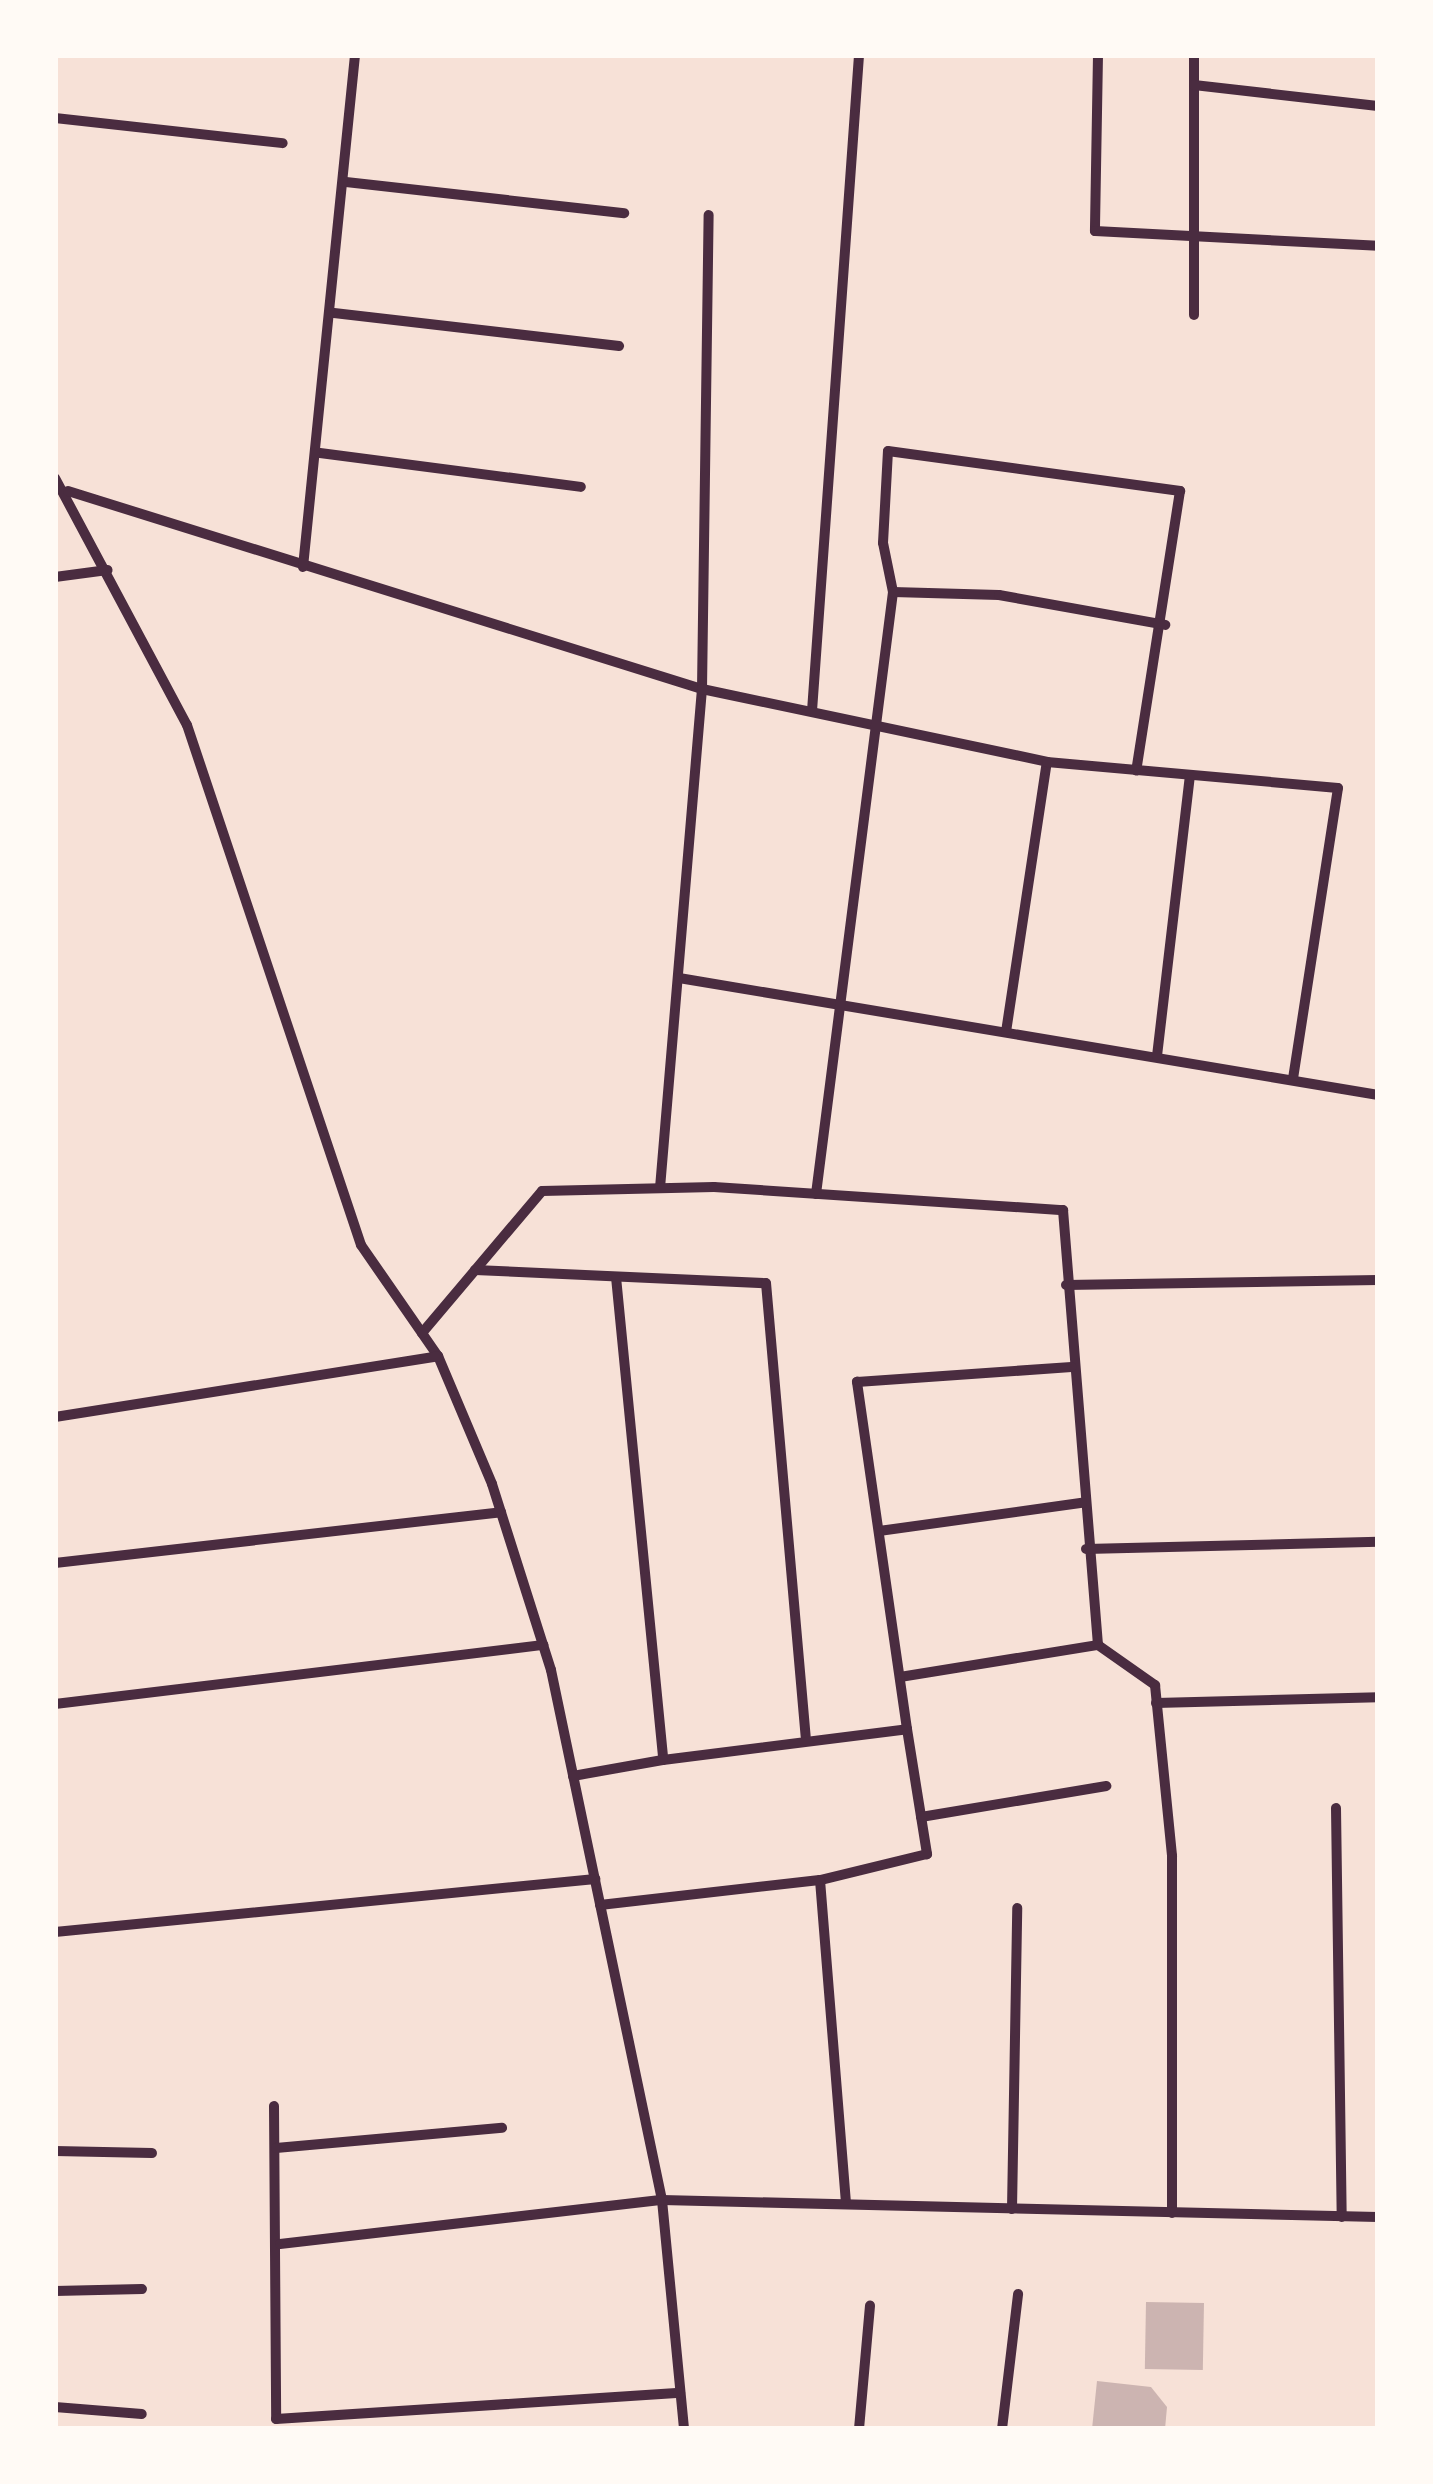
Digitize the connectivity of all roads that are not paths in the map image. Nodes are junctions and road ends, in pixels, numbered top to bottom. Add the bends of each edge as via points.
1 (355, 55) edge
2 (859, 55) edge
3 (1098, 55) edge
4 (1194, 55) edge
5 (1194, 85) junction
6 (1378, 106) edge
7 (55, 118) edge
8 (282, 143) dead end
9 (346, 182) junction
10 (624, 213) dead end
11 (709, 215) dead end
12 (1194, 237) junction
13 (1378, 246) edge
14 (334, 313) junction
15 (1194, 315) dead end
16 (619, 346) dead end
17 (320, 453) junction
18 (55, 478) edge
19 (582, 487) dead end
20 (68, 491) junction
21 (303, 566) junction
22 (108, 570) junction
23 (55, 577) edge
24 (892, 592) junction
25 (1166, 625) junction
26 (702, 689) junction
27 (812, 710) junction
28 (881, 722) junction
29 (1047, 762) junction
30 (1136, 771) junction
31 (1190, 776) junction
32 (678, 978) junction
33 (842, 1006) junction
34 (1006, 1032) junction
35 (1157, 1056) junction
36 (1293, 1080) junction
37 (1378, 1095) edge
38 (660, 1188) junction
39 (816, 1194) junction
40 (474, 1270) junction
41 (616, 1277) junction
42 (1378, 1280) edge
43 (1066, 1286) junction
44 (422, 1332) junction
45 (438, 1356) junction
46 (1071, 1367) junction
47 (55, 1417) edge
48 (1082, 1503) junction
49 (501, 1512) junction
50 (878, 1531) junction
51 (1378, 1542) edge
52 (1086, 1549) junction
53 (55, 1563) edge
54 (543, 1644) junction
55 (1098, 1645) junction
56 (900, 1677) junction
57 (1378, 1698) edge
58 (1156, 1703) junction
59 (55, 1704) edge
60 (908, 1730) junction
61 (806, 1736) junction
62 (663, 1760) junction
63 (573, 1776) junction
64 (1106, 1786) dead end
65 (1336, 1808) dead end
66 (921, 1817) junction
67 (594, 1879) junction
68 (820, 1880) junction
69 (600, 1906) junction
70 (1018, 1908) dead end
71 (55, 1932) edge
72 (274, 2106) dead end
73 (502, 2128) dead end
74 (276, 2148) junction
75 (55, 2151) edge
76 (152, 2153) dead end
77 (662, 2200) junction
78 (846, 2204) junction
79 (1012, 2209) junction
80 (1172, 2213) junction
81 (1342, 2217) junction
82 (1378, 2218) edge
83 (280, 2244) junction
84 (142, 2289) dead end
85 (55, 2291) edge
86 (1018, 2294) dead end
87 (870, 2305) dead end
88 (680, 2393) junction
89 (55, 2408) edge
90 (142, 2414) dead end
91 (277, 2424) edge
92 (684, 2429) edge
93 (860, 2429) edge
94 (1002, 2429) edge

1 - 9 street
2 - 27 street
3 - 12 street via 1095,230
4 - 5 street
5 - 6 street
5 - 12 street
7 - 8 street
9 - 10 street
9 - 14 street
11 - 26 street
12 - 13 street
12 - 15 street
14 - 16 street
14 - 17 street
17 - 19 street
17 - 21 street
18 - 20 street
20 - 21 street
20 - 22 street
21 - 26 street
22 - 23 street
22 - 44 street via 187,725 361,1245
24 - 25 street via 999,596
24 - 25 street via 883,543 888,451 1180,491
24 - 28 street
25 - 30 street
26 - 27 street
26 - 32 street
27 - 28 street
28 - 29 street
28 - 33 street
29 - 30 street
29 - 34 street
30 - 31 street
31 - 35 street
31 - 36 street via 1338,788
32 - 33 street
32 - 38 street
33 - 34 street
33 - 39 street
34 - 35 street
35 - 36 street
36 - 37 street
38 - 39 street
38 - 40 street via 542,1191
39 - 43 street via 1063,1210
40 - 41 street
40 - 44 street
41 - 61 street via 766,1284
41 - 62 street
42 - 43 street
43 - 46 street
44 - 45 street
45 - 47 street
45 - 49 street
46 - 48 street
46 - 50 street via 856,1382
48 - 50 street
48 - 52 street
49 - 53 street
49 - 54 street
50 - 56 street
51 - 52 street
52 - 55 street
54 - 59 street
54 - 63 street
55 - 56 street
55 - 58 street via 1155,1684
56 - 60 street
57 - 58 street
58 - 80 street via 1172,1856
60 - 61 street
60 - 66 street
61 - 62 street
62 - 63 street
63 - 67 street
64 - 66 street
65 - 81 street
66 - 68 street via 927,1854
67 - 69 street
67 - 71 street
68 - 69 street
68 - 78 street
69 - 77 street
70 - 79 street
72 - 74 street
73 - 74 street
74 - 83 street
75 - 76 street
77 - 78 street
77 - 83 street
77 - 88 street
78 - 79 street
79 - 80 street
80 - 81 street
81 - 82 street
83 - 91 street
84 - 85 street
86 - 94 street
87 - 93 street
88 - 91 street
88 - 92 street
89 - 90 street

